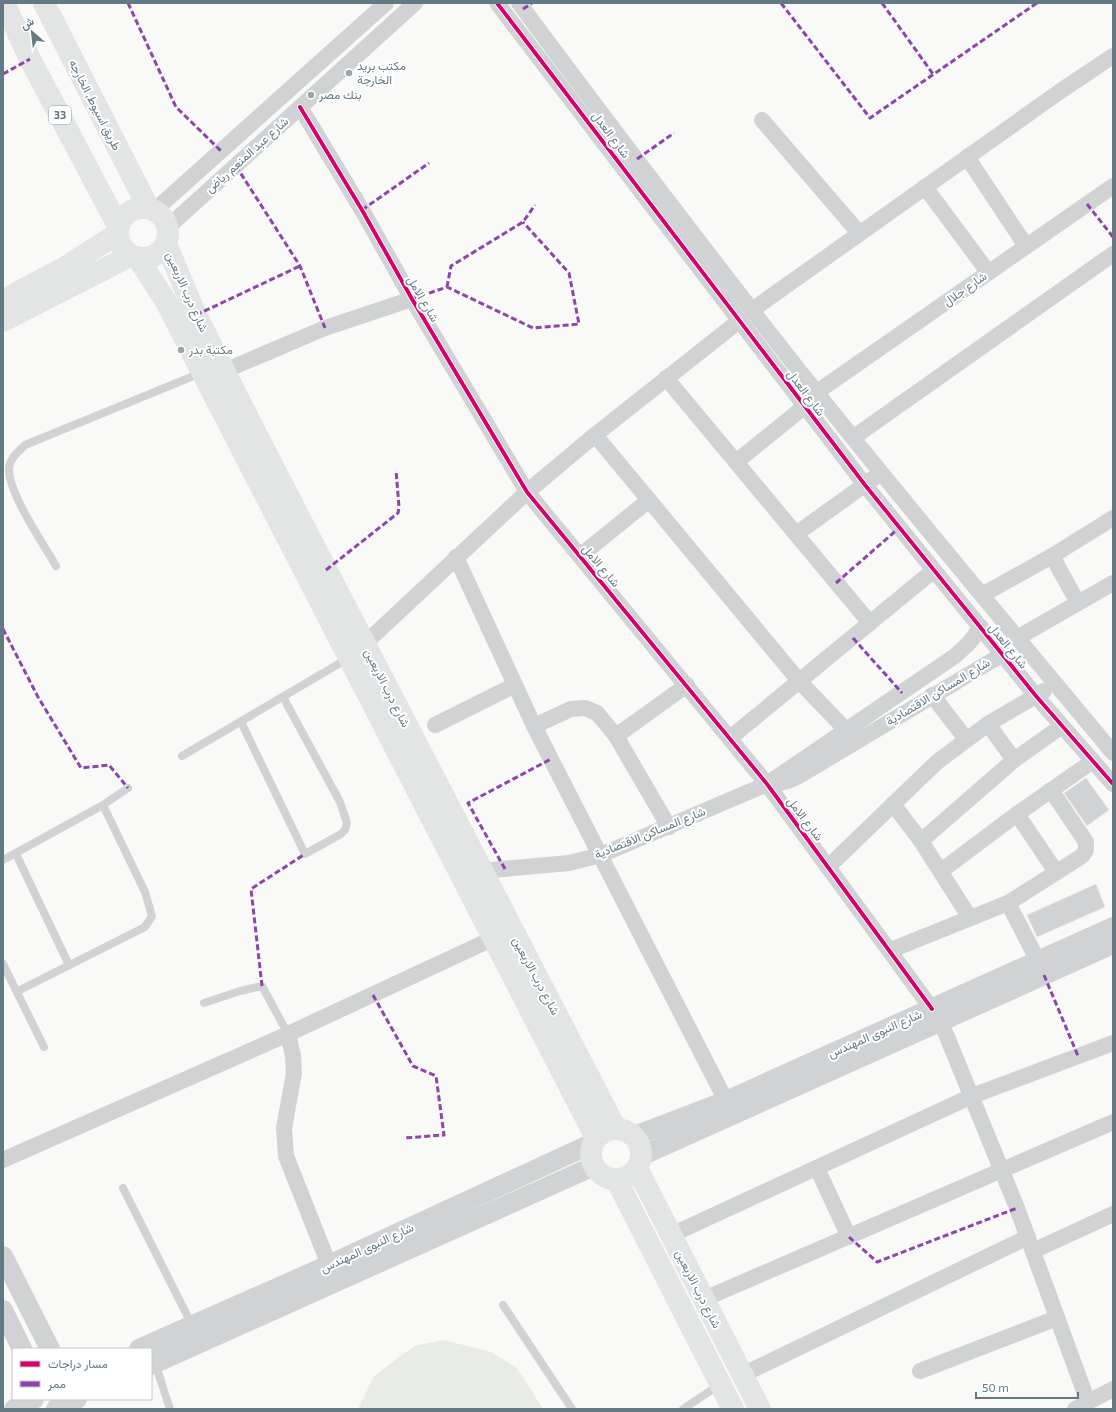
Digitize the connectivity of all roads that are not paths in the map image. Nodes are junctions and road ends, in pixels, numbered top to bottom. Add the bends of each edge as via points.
1 (4, 3) edge
2 (44, 3) edge
3 (386, 3) edge
4 (415, 3) edge
5 (497, 3) edge
6 (519, 3) edge
7 (1113, 56) edge
8 (305, 76) junction
9 (319, 90) junction
10 (277, 102) junction
11 (295, 111) junction
12 (762, 120) dead end
13 (967, 158) junction
14 (1113, 186) edge
15 (925, 187) junction
16 (159, 222) junction
17 (117, 230) junction
18 (859, 233) junction
19 (1026, 246) junction
20 (1113, 254) edge
21 (134, 257) junction
22 (988, 272) junction
23 (3, 300) edge
24 (412, 300) junction
25 (752, 310) junction
26 (3, 321) edge
27 (739, 321) junction
28 (224, 371) junction
29 (202, 372) junction
30 (666, 378) junction
31 (817, 392) junction
32 (804, 407) junction
33 (241, 426) junction
34 (595, 435) junction
35 (854, 437) junction
36 (255, 454) junction
37 (736, 462) junction
38 (882, 473) junction
39 (865, 485) junction
40 (527, 492) junction
41 (649, 500) junction
42 (1113, 518) edge
43 (796, 534) junction
44 (580, 556) junction
45 (1052, 556) junction
46 (456, 557) junction
47 (56, 566) dead end
48 (934, 571) junction
49 (1113, 584) edge
50 (982, 595) junction
51 (1078, 603) junction
52 (870, 624) junction
53 (981, 627) junction
54 (1016, 638) junction
55 (365, 645) junction
56 (1003, 654) junction
57 (348, 658) junction
58 (800, 682) junction
59 (1055, 684) junction
60 (515, 685) junction
61 (687, 685) junction
62 (932, 695) junction
63 (1036, 696) junction
64 (283, 697) junction
65 (241, 722) junction
66 (988, 724) junction
67 (435, 725) dead end
68 (534, 726) junction
69 (1062, 726) junction
70 (847, 731) junction
71 (616, 736) junction
72 (1107, 736) edge
73 (730, 738) junction
74 (966, 739) junction
75 (1113, 753) edge
76 (182, 756) dead end
77 (1014, 760) junction
78 (1093, 761) junction
79 (767, 784) junction
80 (1113, 784) edge
81 (128, 788) dead end
82 (1051, 790) junction
83 (893, 804) junction
84 (103, 805) junction
85 (1017, 814) junction
86 (669, 827) junction
87 (921, 840) junction
88 (16, 854) junction
89 (601, 855) junction
90 (3, 860) edge
91 (828, 866) junction
92 (482, 870) junction
93 (941, 871) junction
94 (1056, 872) junction
95 (1008, 903) junction
96 (970, 918) junction
97 (1113, 927) edge
98 (492, 939) junction
99 (1113, 944) edge
100 (890, 950) junction
101 (1038, 962) junction
102 (3, 964) edge
103 (69, 965) junction
104 (18, 991) junction
105 (204, 1003) dead end
106 (936, 1015) junction
107 (288, 1034) junction
108 (1113, 1043) edge
109 (44, 1047) dead end
110 (972, 1096) junction
111 (726, 1101) junction
112 (1113, 1122) edge
113 (595, 1141) junction
114 (632, 1147) junction
115 (3, 1160) edge
116 (594, 1166) junction
117 (818, 1168) junction
118 (1002, 1170) junction
119 (616, 1179) junction
120 (123, 1188) dead end
121 (1113, 1214) edge
122 (671, 1235) junction
123 (849, 1237) junction
124 (1030, 1244) junction
125 (3, 1256) edge
126 (329, 1265) junction
127 (704, 1299) junction
128 (503, 1305) dead end
129 (3, 1310) edge
130 (34, 1318) junction
131 (1057, 1318) junction
132 (192, 1325) junction
133 (12, 1329) junction
134 (22, 1348) edge
135 (49, 1348) edge
136 (152, 1352) edge
137 (152, 1353) edge
138 (152, 1362) edge
139 (920, 1371) dead end
140 (742, 1375) junction
141 (720, 1384) junction
142 (1113, 1389) edge
143 (32, 1400) edge
144 (46, 1400) edge
145 (75, 1400) edge
146 (1081, 1405) edge
147 (14, 1409) edge
148 (51, 1409) edge
149 (56, 1409) edge
150 (170, 1409) edge
151 (572, 1409) edge
152 (683, 1409) edge
153 (733, 1409) edge
154 (760, 1409) edge

1 - 17 highway, 33
2 - 16 highway, طريق اسيوط, الخارجه
3 - 8 street, شارع عبد المنعم رياض
4 - 9 street, شارع عبد المنعم رياض
5 - 27 street, شارع العدل
6 - 25 street, شارع العدل
7 - 13 street
8 - 9 street
8 - 10 street, شارع عبد المنعم رياض
9 - 11 street, شارع عبد المنعم رياض
10 - 11 street, شارع الامل
10 - 16 street, شارع عبد المنعم رياض
11 - 16 street, شارع عبد المنعم رياض
11 - 24 street, شارع الامل via 362,210
12 - 18 street
13 - 15 street
13 - 19 street
14 - 19 street, شارع جلال
15 - 18 street
15 - 22 street
16 - 17 highway via 138,208 122,217
16 - 21 highway via 159,253 149,258
16 - 28 highway, شارع درب الاربعين via 188,298
17 - 21 highway via 119,243
17 - 23 highway via 64,268
18 - 25 street
19 - 22 street, شارع جلال
20 - 35 street
21 - 26 highway
21 - 29 highway, شارع درب الاربعين via 157,286
22 - 31 street, شارع جلال
24 - 28 street via 325,328
24 - 40 street, شارع الامل
25 - 31 street, شارع العدل
27 - 30 street
27 - 32 street, شارع العدل
28 - 33 highway, شارع درب الاربعين
29 - 33 highway, شارع درب الاربعين
29 - 47 lane via 24,445 12,458 9,467 18,501
30 - 34 street
30 - 37 street
31 - 35 street, شارع العدل
32 - 37 street
32 - 39 street, شارع العدل
33 - 36 highway, شارع درب الاربعين
34 - 40 street
34 - 41 street
35 - 38 street, شارع العدل
36 - 55 highway, شارع درب الاربعين
36 - 57 highway, شارع درب الاربعين
37 - 43 street
38 - 39 street
38 - 50 street, شارع العدل
39 - 43 street
39 - 48 street, شارع العدل
40 - 44 street, شارع الامل
40 - 46 street
41 - 44 street
41 - 58 street
42 - 45 street
43 - 52 street
44 - 61 street, شارع الامل
45 - 50 street
45 - 51 street
46 - 55 street
46 - 60 street
48 - 52 street
48 - 53 street, شارع العدل
49 - 51 street
50 - 54 street, شارع العدل
51 - 54 street
52 - 58 street
53 - 56 street, شارع العدل
53 - 70 street, شارع المساكن الاقتصادية via 956,656
54 - 59 street, شارع العدل
55 - 57 street
55 - 92 highway, شارع درب الاربعين
56 - 62 street, شارع المساكن الاقتصادية
56 - 63 street, شارع العدل
57 - 64 lane
57 - 98 highway, شارع درب الاربعين
58 - 70 street
58 - 73 street
59 - 63 street
59 - 72 street, شارع العدل
60 - 67 street
60 - 68 street
61 - 71 street
61 - 73 street, شارع الامل
62 - 74 street
62 - 79 street, شارع المساكن الاقتصادية via 799,776 777,784
63 - 66 street
63 - 69 street, شارع العدل
64 - 65 lane
64 - 65 lane via 340,802 347,823 342,834 305,854
65 - 76 lane
66 - 74 street
66 - 77 street
68 - 71 street via 571,709 585,708 597,713
68 - 89 street
69 - 77 street
69 - 78 street, شارع العدل
70 - 79 street, شارع المساكن الاقتصادية
71 - 86 street
72 - 75 street, شارع العدل
73 - 79 street, شارع الامل
74 - 83 street via 937,762
77 - 87 street
78 - 80 street, شارع العدل
78 - 82 street
79 - 86 street, شارع المساكن الاقتصادية
79 - 91 street, شارع الامل
81 - 84 lane
82 - 85 street
82 - 94 street via 1086,842 1082,856
83 - 87 street
83 - 91 street
84 - 88 lane
84 - 103 lane via 145,892 152,916 145,927
85 - 93 street
85 - 94 street
86 - 89 street, شارع المساكن الاقتصادية
87 - 93 street
88 - 90 lane
88 - 103 lane
89 - 92 street, شارع المساكن الاقتصادية via 570,863
89 - 111 street
91 - 100 street, شارع الامل
92 - 114 highway, شارع درب الاربعين
93 - 96 street
94 - 95 street
95 - 96 street
95 - 101 street
96 - 100 street
97 - 101 street, شارع النبوى المهندس
98 - 107 street
98 - 113 highway, شارع درب الاربعين
99 - 106 street, شارع النبوى المهندس
100 - 106 street, شارع الامل
101 - 106 street, شارع النبوى المهندس
102 - 104 lane
103 - 104 lane
104 - 109 lane
105 - 107 lane via 262,986
106 - 110 street, شارع الامل
106 - 111 street, شارع النبوى المهندس
106 - 114 street, شارع النبوى المهندس
107 - 115 street
107 - 126 street via 294,1073 284,1128 286,1156
108 - 110 street
110 - 117 street
110 - 118 street, شارع الامل
111 - 114 street, شارع النبوى المهندس
112 - 118 street
113 - 114 highway via 608,1130
113 - 116 highway via 591,1159
113 - 126 street, شارع النبوى المهندس
114 - 119 highway via 631,1174
114 - 122 highway, شارع درب الاربعين
116 - 119 highway via 603,1176
116 - 137 street, شارع النبوى المهندس
117 - 122 street
117 - 123 street
118 - 123 street
118 - 124 street, شارع الامل
119 - 141 highway, شارع درب الاربعين
120 - 132 lane
121 - 124 street
122 - 127 highway, شارع درب الاربعين
123 - 127 street
124 - 131 street, شارع الامل
124 - 140 street
125 - 130 street
126 - 132 street, شارع النبوى المهندس
127 - 140 highway, شارع درب الاربعين
128 - 151 lane
129 - 133 street
130 - 133 street
130 - 135 street
131 - 139 street
131 - 146 street, شارع الامل
132 - 136 street, شارع النبوى المهندس
133 - 134 street
138 - 150 lane
140 - 154 highway, شارع درب الاربعين
141 - 152 lane
141 - 153 highway, شارع درب الاربعين
142 - 146 street
143 - 147 street
144 - 148 street
145 - 149 street

